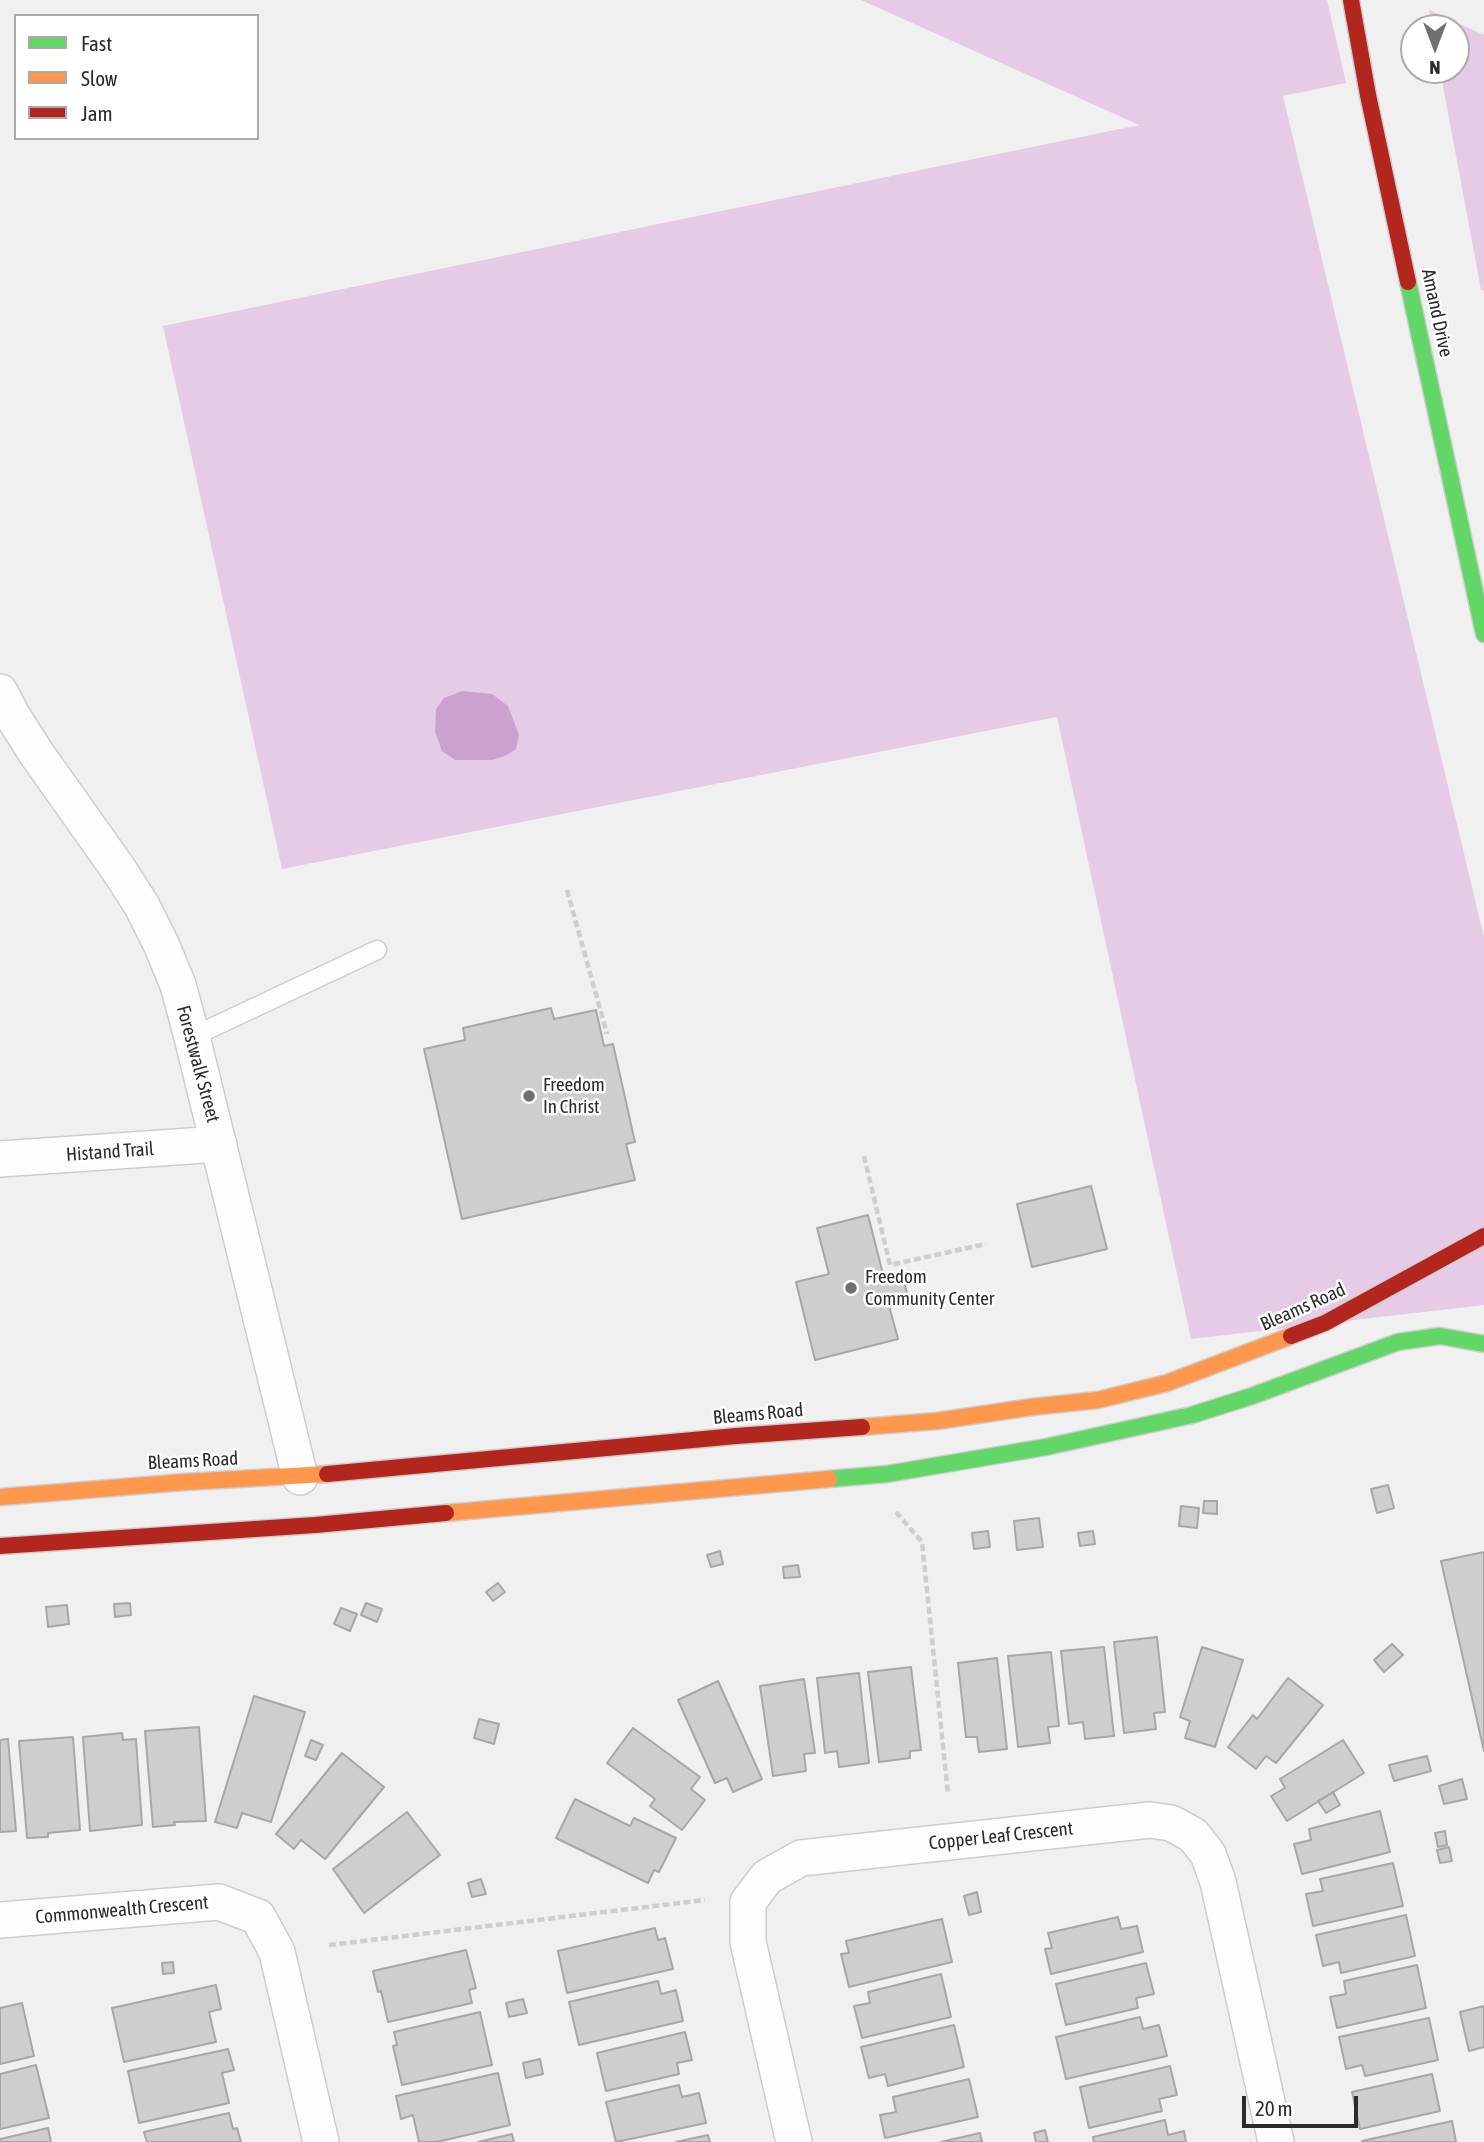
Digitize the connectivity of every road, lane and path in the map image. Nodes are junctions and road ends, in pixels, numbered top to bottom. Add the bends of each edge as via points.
1 (1351, 0) edge
2 (1484, 634) edge
3 (0, 692) edge
4 (567, 890) dead end
5 (377, 950) dead end
6 (607, 1034) dead end
7 (192, 1037) junction
8 (219, 1144) junction
9 (864, 1156) dead end
10 (0, 1159) edge
11 (1484, 1236) edge
12 (986, 1244) dead end
13 (1484, 1344) edge
14 (300, 1477) junction
15 (0, 1497) edge
16 (922, 1542) dead end
17 (0, 1546) edge
18 (948, 1794) dead end
19 (705, 1900) dead end
20 (0, 1920) edge
21 (329, 1945) dead end
22 (321, 2142) edge
23 (794, 2142) edge
24 (1276, 2142) edge

1 - 2 main road, Amand Drive
3 - 7 street, Forestwalk Street via 36,753 142,906 177,985
4 - 6 path
5 - 7 lane
7 - 8 street, Forestwalk Street
8 - 10 street, Histand Trail
8 - 14 street, Forestwalk Street
9 - 12 path via 890,1265
11 - 14 main road, Bleams Road via 1325,1323 1167,1383 1098,1400 937,1421
13 - 17 main road via 1440,1336 1398,1342 1192,1415 1046,1447 887,1474 328,1524
14 - 15 main road, Bleams Road
16 - 18 path
19 - 21 path
20 - 22 street, Commonwealth Crescent via 219,1902 258,1917 277,1952
23 - 24 street, Copper Leaf Crescent via 748,1942 748,1902 767,1877 800,1858 1150,1820 1171,1823 1193,1835 1208,1854

